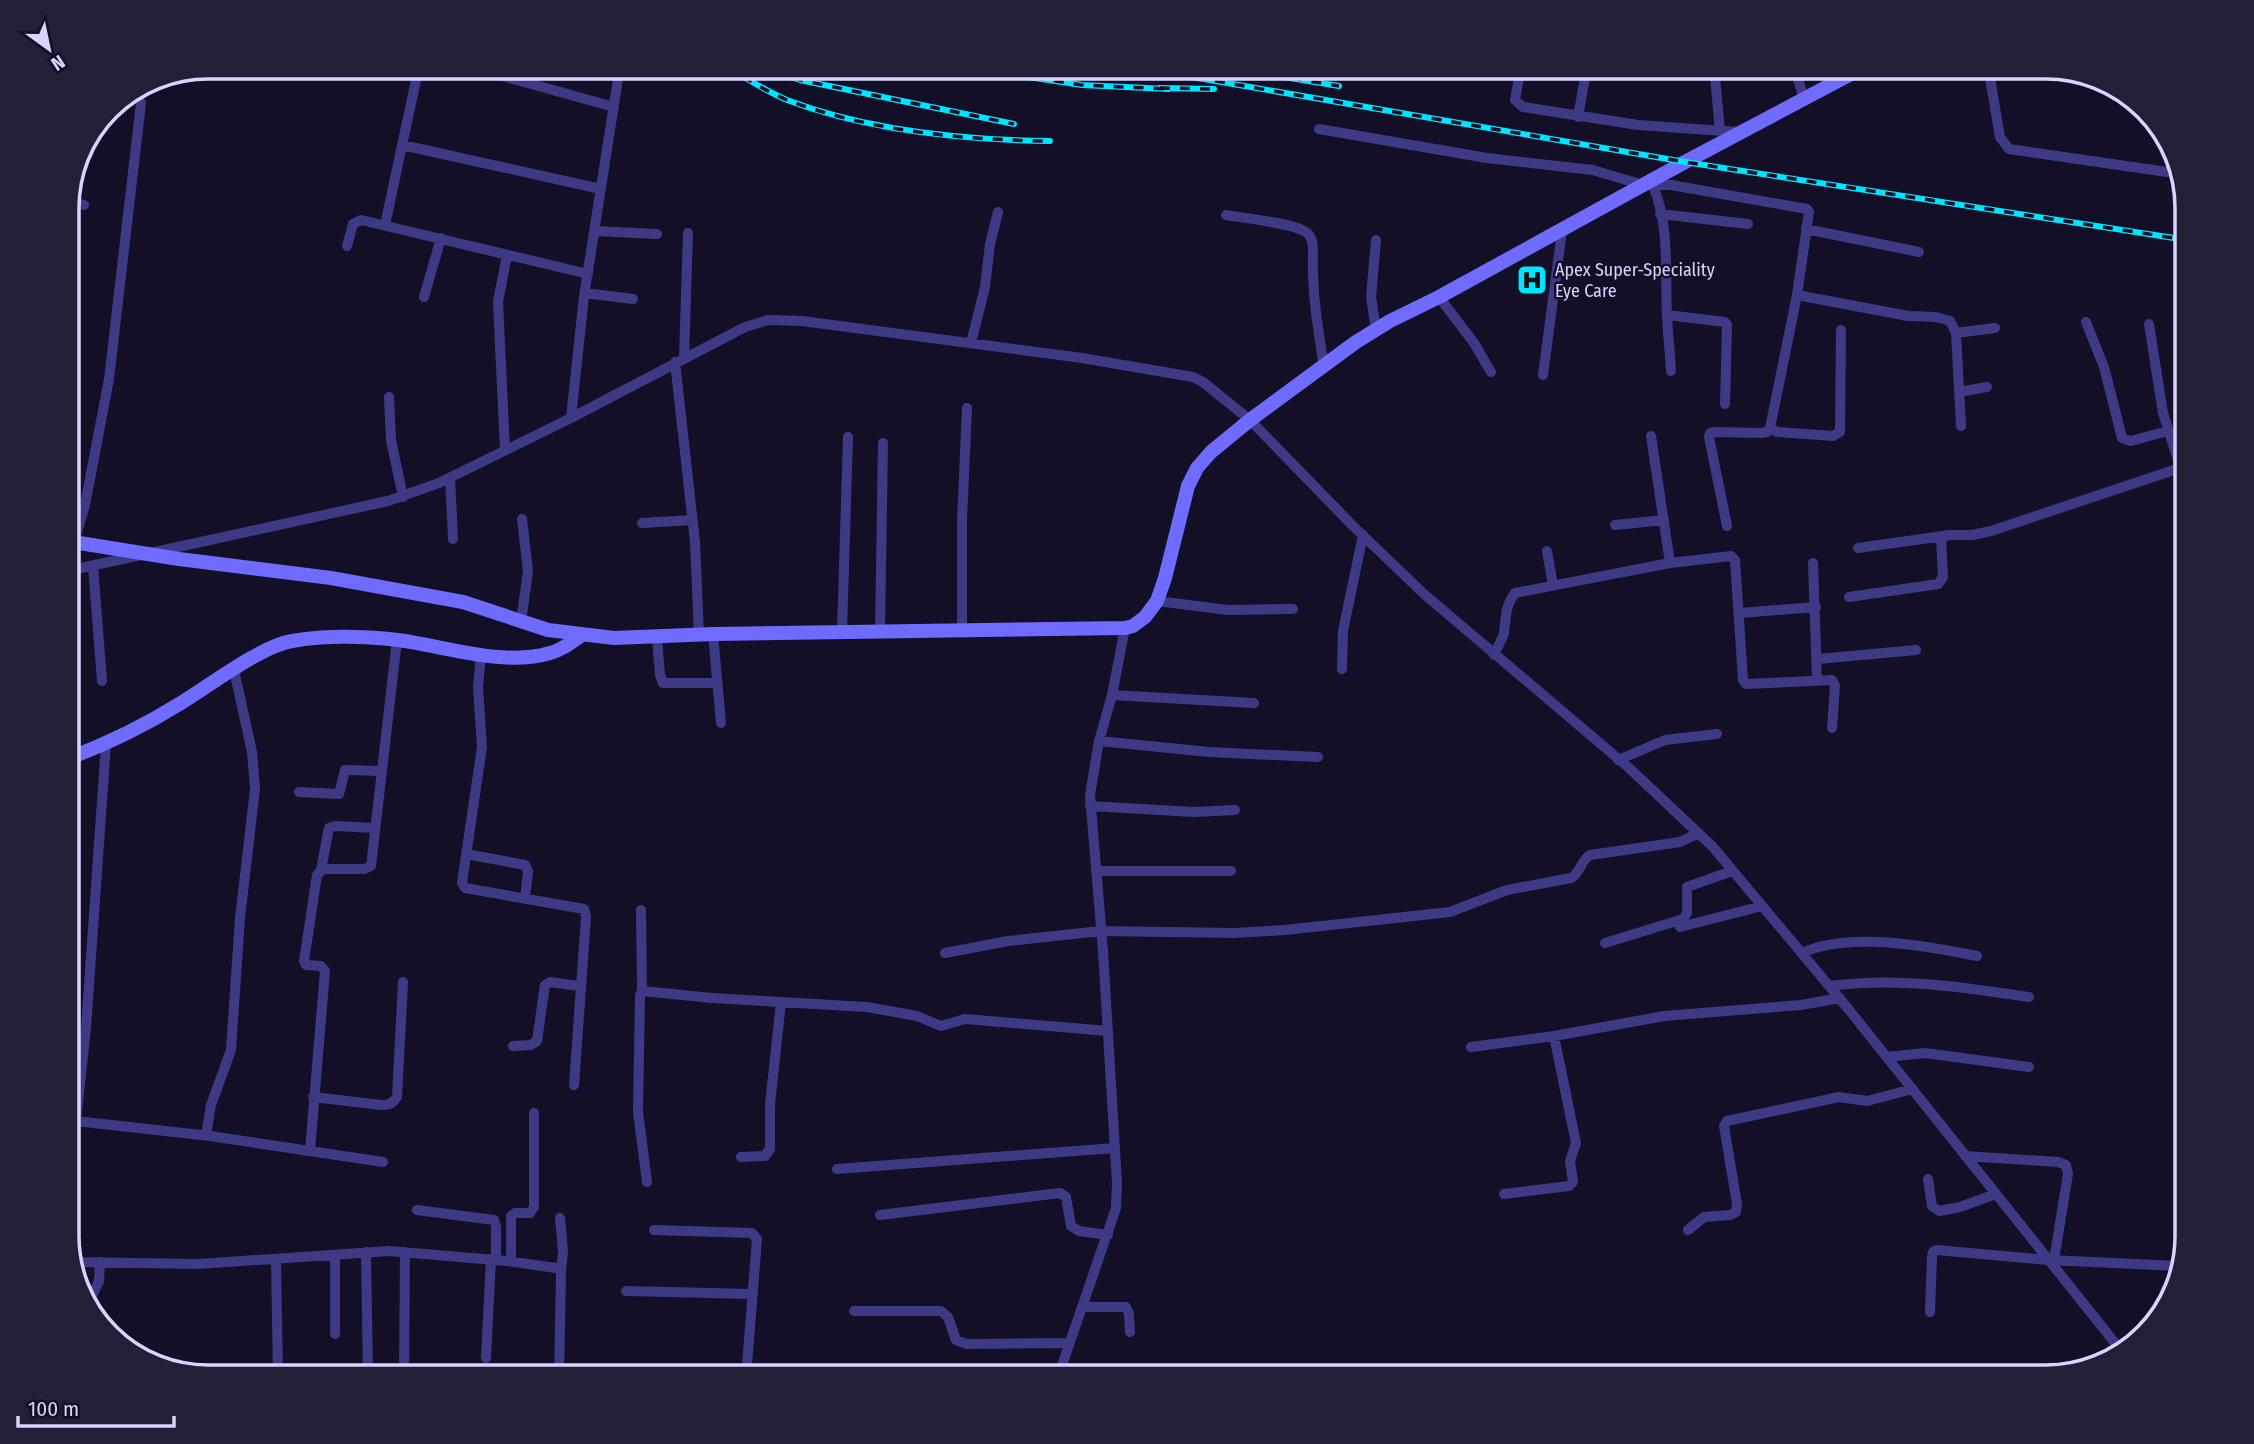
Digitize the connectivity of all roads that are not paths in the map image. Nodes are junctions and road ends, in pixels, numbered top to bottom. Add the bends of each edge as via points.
1 (416, 79) edge
2 (514, 79) edge
3 (618, 79) edge
4 (1518, 79) edge
5 (1585, 79) edge
6 (1715, 79) edge
7 (1798, 79) edge
8 (1841, 79) edge
9 (1990, 79) edge
10 (139, 99) edge
11 (1804, 99) junction
12 (614, 107) junction
13 (1578, 117) junction
14 (1319, 130) dead end
15 (1720, 131) junction
16 (1740, 132) junction
17 (402, 145) junction
18 (2167, 172) dead end
19 (1648, 186) junction
20 (601, 189) junction
21 (79, 204) edge
22 (84, 205) dead end
23 (998, 212) dead end
24 (1660, 214) junction
25 (1226, 215) dead end
26 (1748, 224) dead end
27 (385, 225) junction
28 (1806, 229) junction
29 (595, 231) junction
30 (1562, 231) junction
31 (688, 233) dead end
32 (657, 234) dead end
33 (440, 238) junction
34 (1376, 240) dead end
35 (346, 246) dead end
36 (1919, 252) dead end
37 (507, 255) junction
38 (588, 274) junction
39 (585, 293) junction
40 (1797, 295) junction
41 (424, 297) dead end
42 (1439, 297) junction
43 (633, 299) dead end
44 (1667, 315) junction
45 (2086, 322) dead end
46 (2149, 324) dead end
47 (1995, 328) dead end
48 (1376, 330) junction
49 (1841, 330) dead end
50 (1956, 332) junction
51 (971, 343) junction
52 (679, 360) junction
53 (1324, 366) junction
54 (1671, 371) dead end
55 (1491, 372) dead end
56 (1543, 376) dead end
57 (1987, 387) dead end
58 (1959, 392) junction
59 (389, 397) dead end
60 (1725, 404) dead end
61 (967, 408) dead end
62 (571, 418) junction
63 (1250, 420) junction
64 (1961, 426) dead end
65 (1770, 428) junction
66 (2168, 431) junction
67 (1650, 436) dead end
68 (848, 437) dead end
69 (883, 443) dead end
70 (505, 450) junction
71 (2175, 453) edge
72 (2175, 470) edge
73 (450, 478) junction
74 (403, 497) junction
75 (522, 519) dead end
76 (692, 520) junction
77 (1664, 520) junction
78 (79, 521) edge
79 (642, 523) dead end
80 (1615, 525) dead end
81 (1727, 526) dead end
82 (1363, 535) junction
83 (1943, 536) junction
84 (453, 539) dead end
85 (79, 543) edge
86 (1858, 548) dead end
87 (1547, 551) dead end
88 (146, 554) junction
89 (1813, 562) dead end
90 (1670, 563) junction
91 (93, 566) junction
92 (79, 569) edge
93 (1553, 585) junction
94 (1849, 597) dead end
95 (1157, 601) junction
96 (1816, 607) junction
97 (1293, 610) dead end
98 (1740, 613) junction
99 (521, 622) junction
100 (1125, 628) junction
101 (962, 630) junction
102 (842, 632) junction
103 (880, 632) junction
104 (706, 634) junction
105 (582, 635) junction
106 (657, 638) junction
107 (397, 640) junction
108 (1916, 650) dead end
109 (481, 655) junction
110 (1494, 655) junction
111 (1818, 659) junction
112 (1342, 669) dead end
113 (234, 670) junction
114 (1817, 680) junction
115 (102, 681) dead end
116 (716, 683) junction
117 (1112, 695) junction
118 (1254, 703) dead end
119 (721, 723) dead end
120 (1832, 728) dead end
121 (1717, 734) dead end
122 (1099, 741) junction
123 (106, 744) junction
124 (79, 754) edge
125 (1318, 757) dead end
126 (1618, 760) junction
127 (382, 771) junction
128 (299, 792) dead end
129 (1090, 806) junction
130 (1235, 810) dead end
131 (375, 828) junction
132 (1699, 833) junction
133 (466, 853) junction
134 (321, 870) junction
135 (1096, 871) junction
136 (1231, 871) dead end
137 (1732, 871) junction
138 (525, 899) junction
139 (1762, 906) junction
140 (641, 910) dead end
141 (1680, 927) dead end
142 (1101, 931) junction
143 (1605, 943) dead end
144 (945, 953) dead end
145 (1802, 953) junction
146 (1977, 956) dead end
147 (403, 982) dead end
148 (579, 986) junction
149 (1830, 986) junction
150 (642, 991) junction
151 (2029, 997) dead end
152 (1840, 998) junction
153 (781, 1002) junction
154 (1108, 1031) junction
155 (1554, 1035) junction
156 (513, 1046) dead end
157 (1471, 1047) dead end
158 (1887, 1057) junction
159 (2029, 1067) dead end
160 (79, 1071) edge
161 (574, 1085) dead end
162 (1913, 1089) junction
163 (313, 1097) junction
164 (534, 1113) dead end
165 (79, 1121) edge
166 (206, 1135) junction
167 (1115, 1148) junction
168 (310, 1150) junction
169 (1965, 1156) junction
170 (741, 1157) dead end
171 (383, 1162) dead end
172 (837, 1169) dead end
173 (1928, 1179) dead end
174 (647, 1182) dead end
175 (1504, 1194) dead end
176 (1996, 1194) junction
177 (416, 1210) dead end
178 (880, 1215) dead end
179 (560, 1218) dead end
180 (654, 1230) dead end
181 (1688, 1230) dead end
182 (1108, 1235) junction
183 (366, 1252) junction
184 (405, 1252) junction
185 (335, 1255) junction
186 (276, 1260) junction
187 (493, 1260) junction
188 (2051, 1260) junction
189 (511, 1261) junction
190 (81, 1262) edge
191 (100, 1262) junction
192 (2172, 1266) edge
193 (561, 1270) junction
194 (626, 1290) dead end
195 (754, 1294) junction
196 (92, 1295) edge
197 (1082, 1307) junction
198 (854, 1311) dead end
199 (1930, 1312) dead end
200 (1130, 1332) dead end
201 (335, 1334) dead end
202 (1069, 1343) junction
203 (2117, 1345) edge
204 (486, 1358) dead end
205 (278, 1365) edge
206 (368, 1365) edge
207 (404, 1365) edge
208 (559, 1365) edge
209 (747, 1365) edge
210 (1062, 1365) edge

1 - 17 street
2 - 12 street
3 - 12 street
4 - 13 street via 1518,105
5 - 13 street
6 - 15 street
7 - 11 street
8 - 11 street
9 - 18 street via 2000,137 2009,149
10 - 78 street via 108,379
11 - 16 street
12 - 20 street
13 - 15 street
14 - 19 street via 1593,170
15 - 16 street
16 - 19 street
17 - 20 street
17 - 27 street
19 - 24 street
19 - 28 street via 1671,185 1807,209
19 - 30 street
20 - 29 street
21 - 22 street
23 - 51 street
24 - 26 street
24 - 44 street
25 - 53 street via 1309,234
27 - 33 street
27 - 35 street via 358,220
28 - 36 street
28 - 40 street
29 - 32 street
29 - 38 street
30 - 42 street
30 - 56 street
31 - 52 street
33 - 37 street
33 - 41 street
34 - 48 street via 1371,297
37 - 38 street
37 - 70 street via 498,302
38 - 39 street
39 - 43 street
39 - 62 street
40 - 50 street via 1944,319
40 - 65 street
42 - 48 street
42 - 55 street
44 - 54 street
44 - 60 street via 1727,325
45 - 66 street via 2104,368 2122,438 2131,441
46 - 66 street
47 - 50 street
48 - 53 street
49 - 65 street via 1840,432 1832,436
50 - 58 street
51 - 52 street via 768,320
51 - 63 street via 1193,377
52 - 62 street
52 - 76 street
53 - 63 street
57 - 58 street
58 - 64 street
59 - 74 street via 391,440
61 - 101 street
62 - 70 street
63 - 82 street
63 - 95 street via 1211,452 1188,486
65 - 81 street via 1761,433 1710,433
66 - 71 street
67 - 77 street
68 - 102 street
69 - 103 street
70 - 73 street
72 - 83 street via 1991,531
73 - 74 street
73 - 84 street
74 - 88 street
75 - 99 street via 528,571
76 - 79 street
76 - 104 street
77 - 80 street
77 - 90 street
82 - 110 street
82 - 112 street via 1343,631
83 - 86 street
83 - 94 street via 1943,577 1938,584
85 - 88 street
87 - 93 street
88 - 91 street
88 - 99 street via 359,583 463,602
89 - 96 street
90 - 93 street
90 - 98 street via 1731,556
91 - 92 street
91 - 115 street
93 - 110 street via 1515,593
95 - 97 street via 1228,610
95 - 100 street via 1145,617
96 - 98 street
96 - 111 street
98 - 114 street via 1742,680 1746,684
99 - 105 street
100 - 101 street
100 - 117 street
101 - 103 street
102 - 103 street
102 - 104 street
104 - 106 street
104 - 116 street
105 - 106 street
105 - 109 street via 563,648 534,657
106 - 116 street via 663,683
107 - 109 street
107 - 113 street via 328,637 289,641
107 - 127 street
108 - 111 street
109 - 133 street via 482,747
110 - 126 street
111 - 114 street
113 - 123 street
113 - 166 street via 255,789 231,1050 211,1105
114 - 120 street via 1832,680 1835,685
116 - 119 street
117 - 118 street
117 - 122 street
121 - 126 street via 1665,740
122 - 125 street
122 - 129 street
123 - 124 street
123 - 160 street
126 - 132 street
127 - 128 street via 345,770 339,794
127 - 131 street
129 - 130 street
129 - 135 street
131 - 134 street via 369,868
131 - 134 street via 329,828
132 - 137 street
132 - 142 street via 1680,842 1590,855 1571,878 1507,890 1450,912 1247,932
133 - 138 street via 525,865
133 - 138 street via 465,888
134 - 163 street via 304,961 324,971
135 - 136 street
135 - 142 street
137 - 139 street
137 - 143 street via 1687,887 1683,919
138 - 148 street via 584,909
139 - 141 street
139 - 145 street
140 - 150 street
142 - 144 street
142 - 154 street
145 - 146 street via 1830,944 1897,943
145 - 149 street
147 - 163 street via 397,1097 389,1105 381,1105
148 - 156 street via 545,985 537,1041
148 - 161 street
149 - 151 street via 1927,983
149 - 152 street
150 - 153 street
150 - 174 street via 638,1112
152 - 155 street via 1664,1016
152 - 158 street
153 - 154 street via 867,1007 917,1016 942,1026 965,1019
153 - 170 street via 770,1149 765,1156
154 - 167 street
155 - 157 street
155 - 175 street via 1576,1143 1570,1161 1573,1182
158 - 159 street via 1925,1053
158 - 162 street
162 - 169 street
162 - 181 street via 1867,1101 1839,1097 1727,1121 1736,1212 1704,1217
163 - 168 street
164 - 189 street via 534,1207 530,1213 511,1216
165 - 166 street
166 - 168 street
167 - 172 street
167 - 182 street via 1116,1208
168 - 171 street
169 - 176 street
169 - 188 street via 2066,1166
173 - 176 street via 1932,1206 1940,1212
176 - 188 street
177 - 187 street via 494,1220
178 - 182 street via 1060,1193 1066,1197 1071,1226
179 - 193 street
180 - 195 street via 752,1233 758,1243
182 - 197 street
183 - 184 street
183 - 185 street
183 - 206 street
184 - 187 street
184 - 207 street
185 - 186 street
185 - 201 street
186 - 191 street
186 - 205 street
187 - 189 street
187 - 204 street
188 - 192 street
188 - 199 street via 1937,1250 1932,1257
188 - 203 street
189 - 193 street
190 - 191 street
191 - 196 street
193 - 208 street
194 - 195 street
195 - 209 street
197 - 200 street via 1126,1307
197 - 202 street
198 - 202 street via 941,1311 960,1343
202 - 210 street

